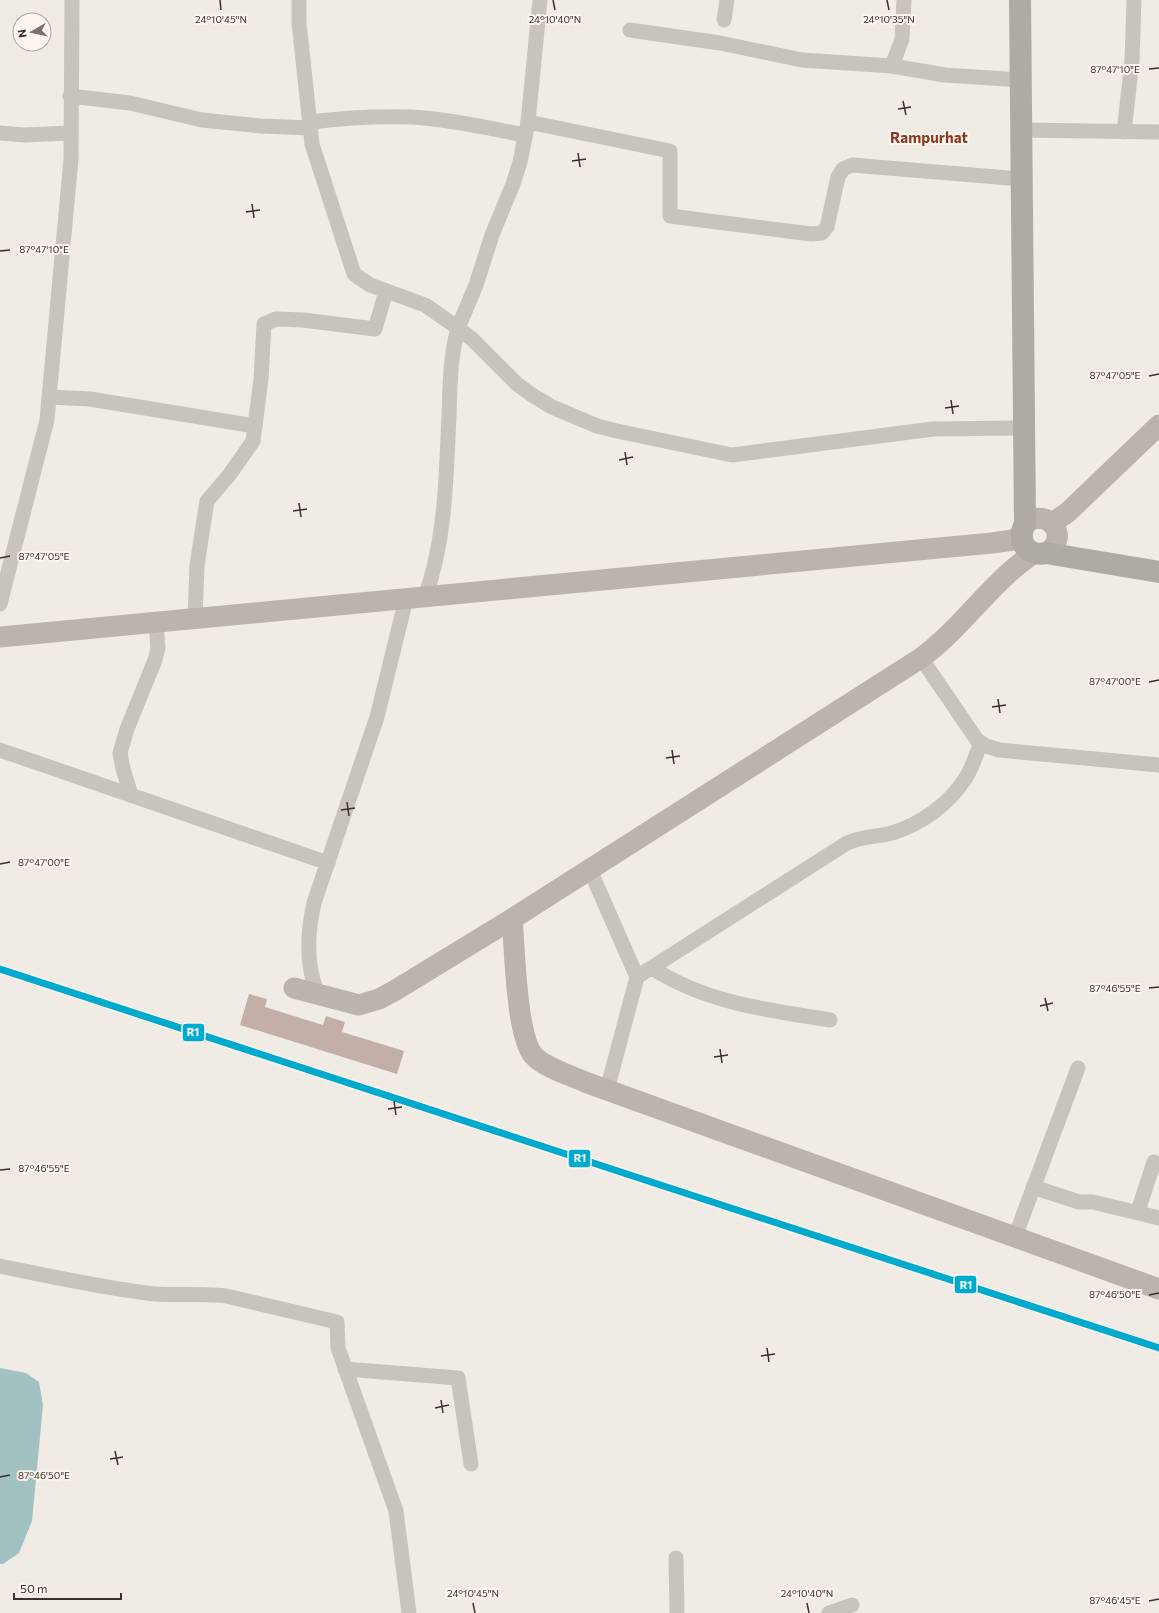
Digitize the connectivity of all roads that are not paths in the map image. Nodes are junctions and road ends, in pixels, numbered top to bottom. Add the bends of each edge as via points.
1 (72, 0) edge
2 (299, 0) edge
3 (540, 0) edge
4 (727, 0) edge
5 (904, 0) edge
6 (1020, 0) edge
7 (1134, 0) edge
8 (724, 20) dead end
9 (630, 30) dead end
10 (892, 66) junction
11 (1021, 80) junction
12 (70, 96) junction
13 (310, 125) junction
14 (527, 128) junction
15 (1022, 130) junction
16 (1124, 132) junction
17 (1159, 132) edge
18 (0, 133) edge
19 (71, 133) junction
20 (1022, 179) junction
21 (386, 291) junction
22 (458, 328) junction
23 (49, 397) junction
24 (1159, 425) edge
25 (255, 426) junction
26 (1024, 428) junction
27 (1052, 523) junction
28 (1023, 530) junction
29 (1040, 553) junction
30 (1159, 572) edge
31 (416, 598) junction
32 (0, 604) edge
33 (195, 619) junction
34 (156, 623) junction
35 (0, 637) edge
36 (921, 658) junction
37 (981, 743) junction
38 (0, 750) edge
39 (1159, 765) edge
40 (131, 795) junction
41 (328, 864) junction
42 (590, 870) junction
43 (512, 920) junction
44 (652, 968) junction
45 (638, 977) junction
46 (294, 988) dead end
47 (318, 994) junction
48 (830, 1020) dead end
49 (1078, 1068) dead end
50 (606, 1090) junction
51 (1154, 1162) dead end
52 (1034, 1187) junction
53 (1138, 1211) junction
54 (1159, 1218) edge
55 (1015, 1237) junction
56 (0, 1266) edge
57 (1159, 1289) edge
58 (345, 1369) junction
59 (470, 1464) dead end
60 (676, 1558) dead end
61 (852, 1605) dead end
62 (409, 1613) edge
63 (677, 1613) edge
64 (829, 1613) edge

1 - 12 street
2 - 13 street via 299,23
3 - 14 street
4 - 8 street
5 - 10 street via 902,40
6 - 11 highway
7 - 16 street via 1132,61
9 - 10 street via 720,43 802,60
10 - 11 street via 945,75
11 - 15 highway
12 - 13 street via 130,103 202,120 261,126
12 - 19 street
13 - 14 street via 361,117 412,117 470,125
13 - 21 street via 312,144 354,274 370,285
14 - 20 street via 670,151 670,216 811,234 822,233 827,227 838,177 843,169 852,165
14 - 22 street via 513,184
15 - 16 street
15 - 20 highway
16 - 17 street
18 - 19 street
19 - 23 street via 71,159
20 - 26 highway
21 - 22 street via 425,305
21 - 25 street via 375,329 283,319 264,324
22 - 26 street via 517,384 552,407 597,426 732,455 933,429
22 - 31 street via 452,354 439,539 433,574
23 - 25 street via 90,399
23 - 32 street via 47,420
24 - 27 street via 1067,512
25 - 33 street via 250,446 207,501 197,565
26 - 28 highway
27 - 28 street via 1035,518
27 - 29 street via 1056,528 1057,540 1051,550
28 - 29 highway via 1024,546
28 - 31 street via 1013,540 992,543
29 - 30 highway
29 - 36 street via 1006,575 948,636
31 - 33 street
31 - 41 street
33 - 34 street
34 - 35 street
34 - 40 street via 158,648 155,660 120,753
36 - 37 street via 968,729
36 - 42 street
37 - 39 street via 999,750
37 - 44 street via 966,778 952,796 933,813 898,831 882,836 858,838 847,843
38 - 40 street
40 - 41 street
41 - 47 street via 309,925 309,959
42 - 43 street
42 - 45 street
43 - 47 street via 379,1000 359,1005
43 - 50 street via 521,1023 530,1049 534,1056 548,1065
44 - 45 street
44 - 48 street via 692,989 736,1004
45 - 50 street
46 - 47 street
49 - 52 street
50 - 55 street
51 - 53 street
52 - 53 street via 1079,1202 1093,1202
52 - 55 street
53 - 54 street
55 - 57 street
56 - 58 street via 149,1293 211,1293 337,1322 338,1348
58 - 59 street via 458,1378
58 - 62 street via 396,1511
60 - 63 street
61 - 64 street

